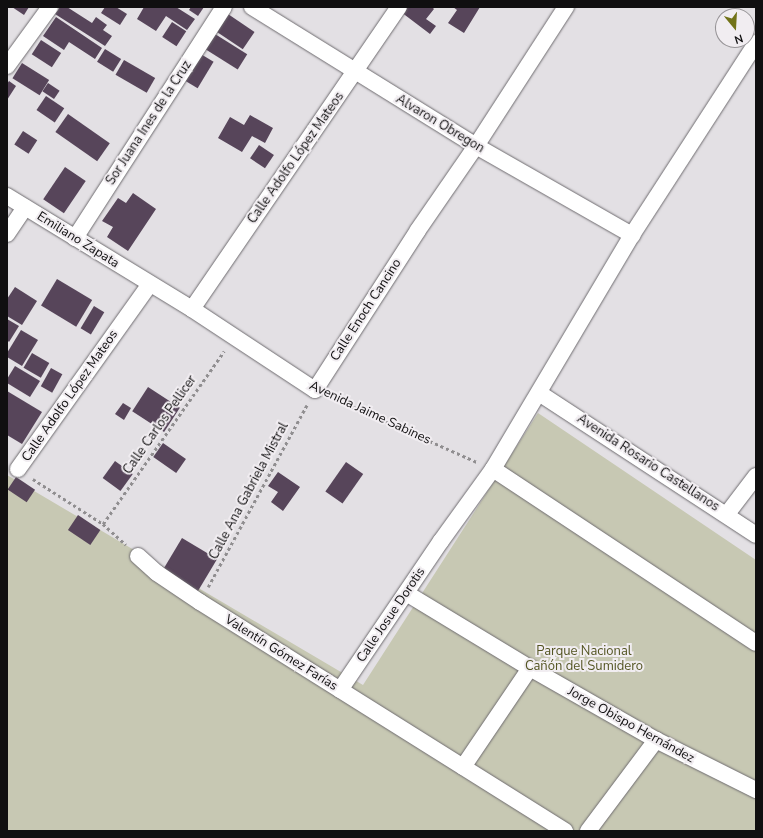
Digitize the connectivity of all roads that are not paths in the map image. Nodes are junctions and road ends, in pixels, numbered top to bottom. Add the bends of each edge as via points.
1 (50, 7) edge
2 (224, 7) edge
3 (252, 7) edge
4 (399, 7) edge
5 (566, 7) edge
6 (756, 43) edge
7 (7, 66) edge
8 (356, 72) junction
9 (476, 146) junction
10 (7, 196) edge
11 (25, 207) junction
12 (7, 234) edge
13 (632, 235) junction
14 (75, 238) junction
15 (150, 284) junction
16 (192, 309) junction
17 (315, 390) joint
18 (539, 393) junction
19 (18, 469) road end
20 (493, 469) junction
21 (756, 476) edge
22 (727, 514) junction
23 (756, 535) edge
24 (138, 556) road end
25 (406, 592) junction
26 (756, 643) edge
27 (530, 668) junction
28 (340, 690) junction
29 (656, 740) junction
30 (464, 767) junction
31 (756, 790) edge
32 (565, 831) edge
33 (588, 831) edge

1 - 7 street
2 - 14 street, Sor Juana Ines de la Cruz
3 - 8 street, Alvaron Obregon
4 - 8 street, Calle Adolfo López Mateos
5 - 9 street, Calle Enoch Cancino
6 - 13 street, Calle Josue Dorotis
8 - 9 street, Alvaron Obregon
8 - 16 street, Calle Adolfo López Mateos
9 - 13 street, Alvaron Obregon
9 - 17 street, Calle Enoch Cancino via 418,230
10 - 11 street, Emiliano Zapata
11 - 12 street
11 - 14 street, Emiliano Zapata
13 - 18 street, Calle Josue Dorotis
14 - 15 street, Emiliano Zapata
15 - 16 street, Avenida Jaime Sabines
15 - 19 street, Calle Adolfo López Mateos
16 - 17 street, Avenida Jaime Sabines
18 - 20 street, Calle Josue Dorotis
18 - 22 street, Avenida Rosario Castellanos
20 - 25 street, Calle Josue Dorotis
20 - 26 street
21 - 22 street
22 - 23 street, Avenida Rosario Castellanos
24 - 28 street, Valentín Gómez Farías via 157,573 200,602
25 - 27 street, Jorge Obispo Hernández
25 - 28 street, Calle Josue Dorotis
27 - 29 street, Jorge Obispo Hernández
27 - 30 street
28 - 30 street, Valentín Gómez Farías
29 - 31 street, Jorge Obispo Hernández
29 - 33 street
30 - 32 street, Valentín Gómez Farías

